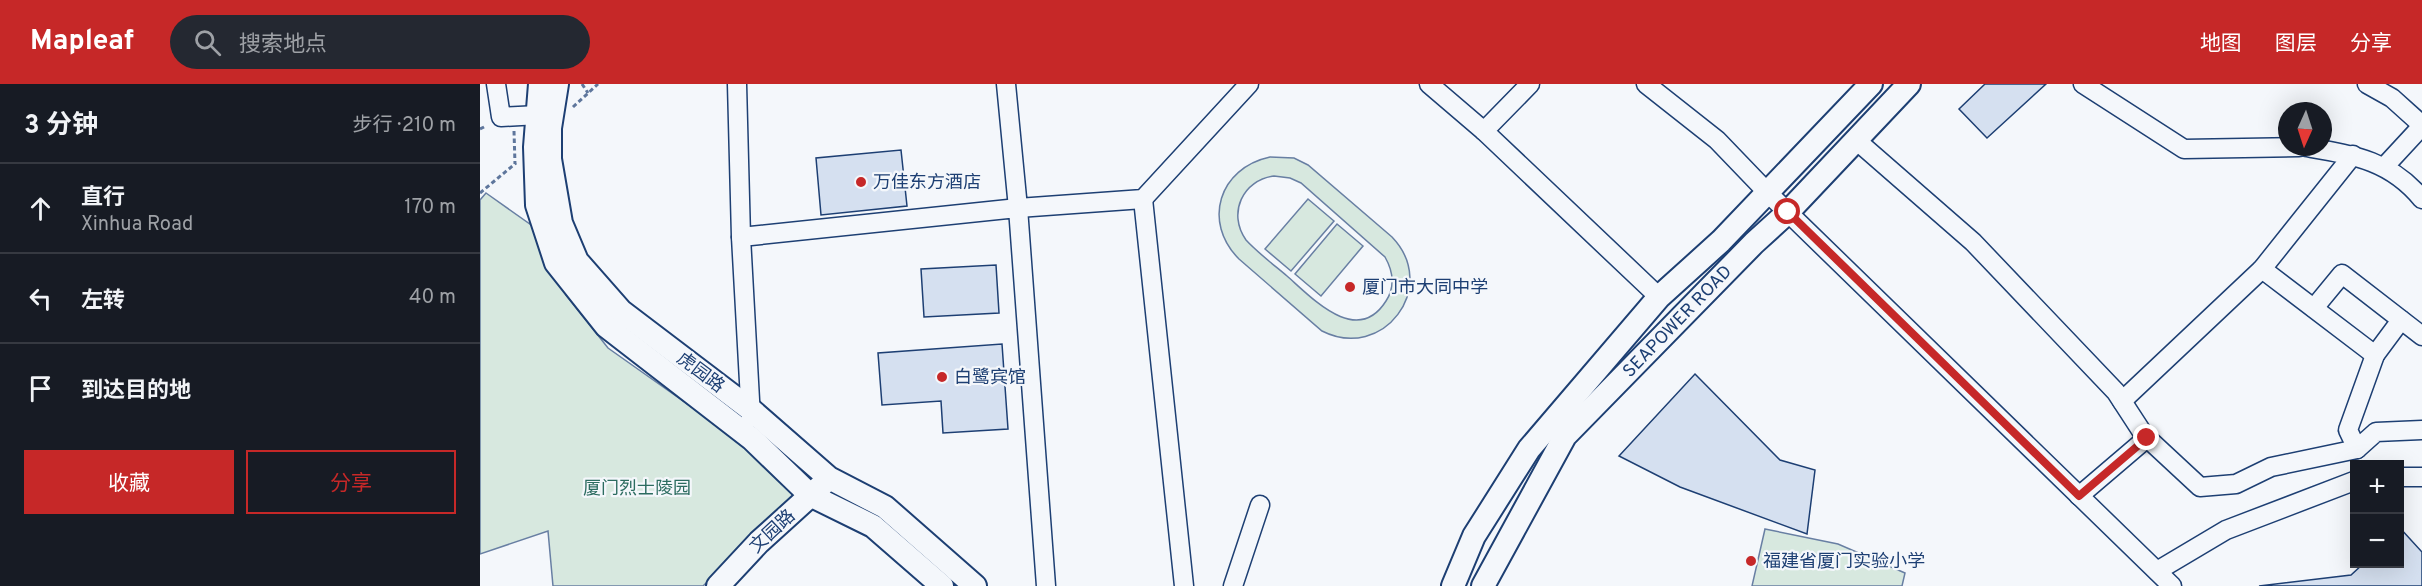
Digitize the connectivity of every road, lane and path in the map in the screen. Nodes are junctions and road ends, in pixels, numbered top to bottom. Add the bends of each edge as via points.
1 (496, 84) edge
2 (540, 84) edge
3 (557, 84) edge
4 (582, 84) edge
5 (738, 84) edge
6 (1006, 84) edge
7 (1249, 84) edge
8 (1429, 84) edge
9 (1530, 84) edge
10 (1646, 84) edge
11 (1871, 84) edge
12 (1909, 84) edge
13 (2083, 84) edge
14 (2367, 84) edge
15 (588, 93) dead end
16 (539, 115) junction
17 (2422, 125) edge
18 (1484, 131) junction
19 (1856, 140) junction
20 (535, 147) junction
21 (2278, 147) edge
22 (2332, 151) edge
23 (2353, 155) junction
24 (2385, 166) junction
25 (1767, 192) junction
26 (480, 193) edge
27 (1143, 199) junction
28 (2422, 199) edge
29 (1018, 208) junction
30 (1788, 212) junction
31 (741, 237) junction
32 (2262, 269) junction
33 (1659, 297) junction
34 (2314, 308) junction
35 (2401, 320) junction
36 (2422, 336) edge
37 (2375, 355) junction
38 (2122, 401) junction
39 (750, 410) junction
40 (2422, 430) edge
41 (2147, 438) junction
42 (752, 439) junction
43 (2357, 448) junction
44 (2404, 477) edge
45 (2422, 477) edge
46 (829, 478) junction
47 (2350, 483) edge
48 (810, 495) junction
49 (2079, 496) junction
50 (1260, 505) dead end
51 (2157, 571) junction
52 (718, 586) edge
53 (942, 586) edge
54 (975, 586) edge
55 (1046, 586) edge
56 (1184, 586) edge
57 (1233, 586) edge
58 (1453, 586) edge
59 (1483, 586) edge
60 (2172, 586) edge

1 - 16 street via 501,117
2 - 16 main road, 虎园路
3 - 39 main road, 虎园路 via 550,159 561,223 577,261 621,311
4 - 15 path
5 - 31 street
6 - 29 street
7 - 27 street
8 - 18 street
9 - 18 street
10 - 25 street via 1716,140
11 - 25 main road, SEAPOWER ROAD
12 - 19 main road, SEAPOWER ROAD
13 - 21 street via 2184,149
14 - 17 street via 2391,98
16 - 20 main road, 虎园路
17 - 24 street
18 - 33 street
19 - 30 main road, SEAPOWER ROAD
19 - 38 street via 1973,242
20 - 26 path
20 - 42 main road, 虎园路 via 537,205 556,263 606,326
22 - 23 street
23 - 24 street
23 - 32 street
24 - 28 street via 2411,185
25 - 30 street
25 - 33 main road, SEAPOWER ROAD via 1721,241
27 - 29 street
27 - 56 street
29 - 31 street
29 - 55 street
30 - 49 street
30 - 59 main road, SEAPOWER ROAD via 1565,436
31 - 39 street
32 - 34 street
32 - 38 street
33 - 58 main road, SEAPOWER ROAD via 1529,449 1474,536
34 - 35 street via 2342,274
34 - 37 street
35 - 36 street
35 - 37 street
37 - 43 street via 2348,430
38 - 41 street
39 - 42 street
39 - 46 main road, 虎园路
40 - 43 street via 2376,432
41 - 43 street via 2200,487 2236,484 2271,467
41 - 49 street
42 - 48 main road, 虎园路
44 - 45 street
46 - 48 main road, 文园路
46 - 54 main road, 虎园路 via 885,507
47 - 51 street via 2226,530
48 - 52 main road, 文园路
48 - 53 main road, 虎园路 via 873,526
49 - 51 street
50 - 57 street
51 - 60 street

